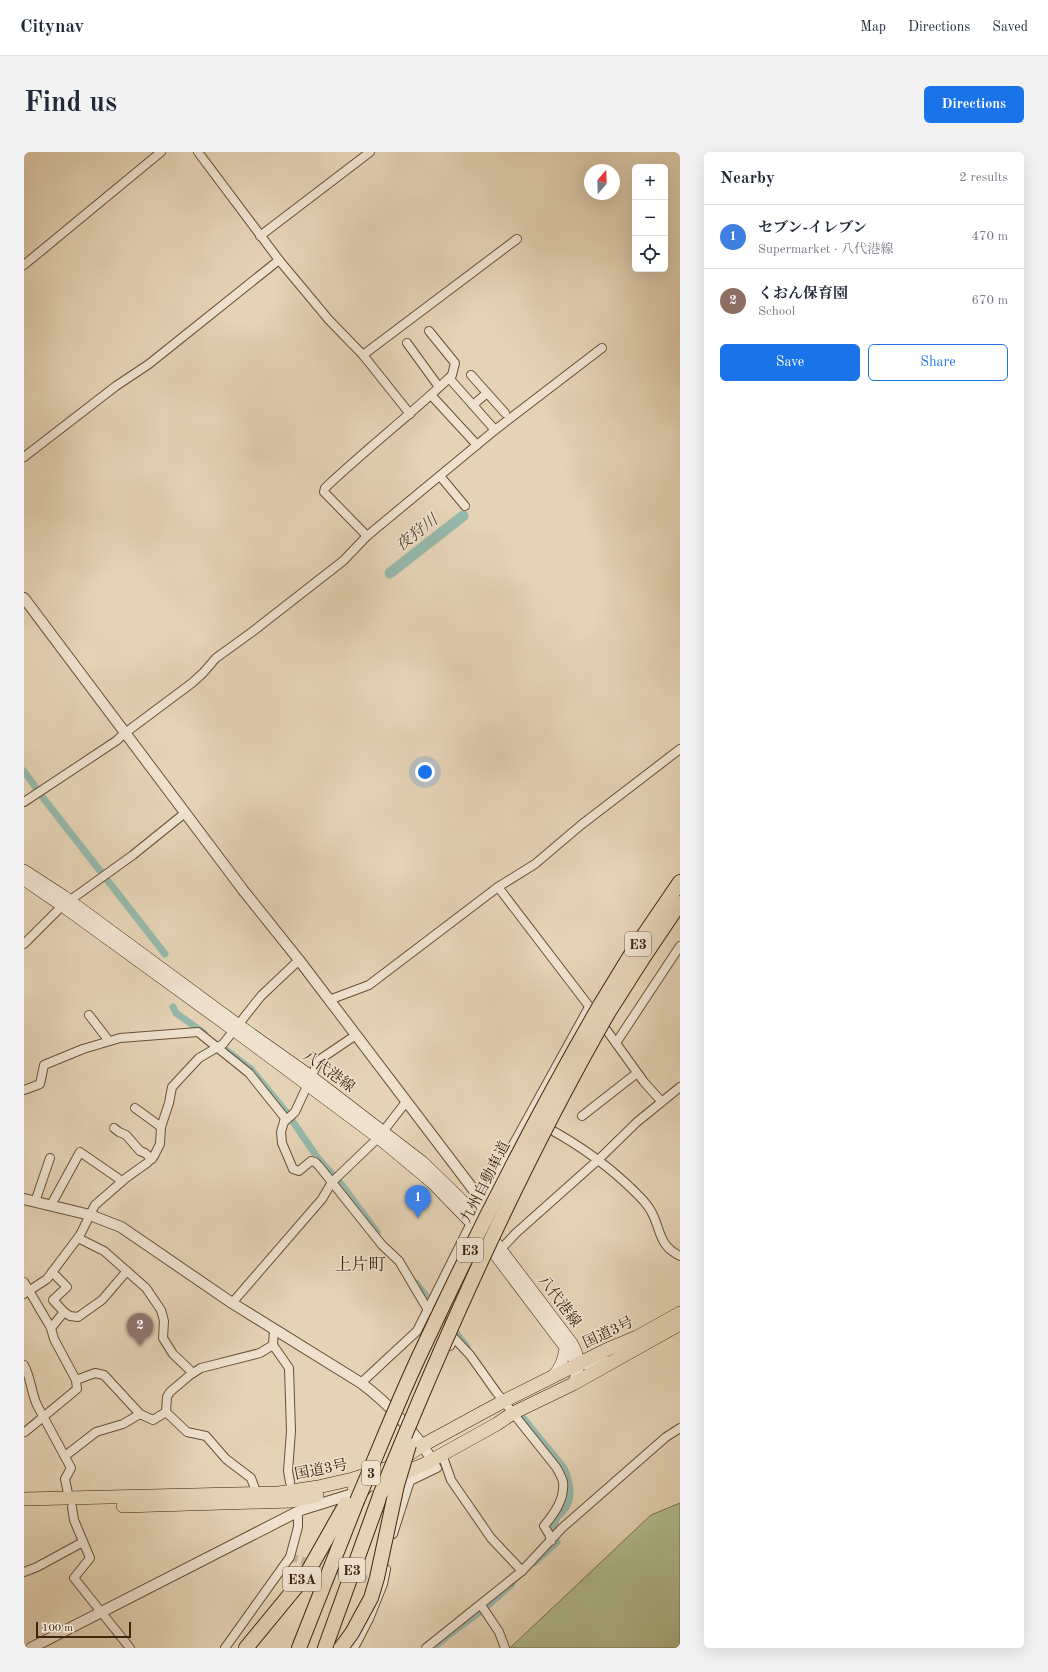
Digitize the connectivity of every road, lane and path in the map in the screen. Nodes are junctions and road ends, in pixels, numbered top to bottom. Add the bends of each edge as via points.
1 (198, 152) edge
2 (370, 152) edge
3 (157, 153) edge
4 (260, 236) junction
5 (517, 239) dead end
6 (279, 260) junction
7 (24, 263) edge
8 (429, 331) dead end
9 (407, 343) dead end
10 (602, 348) dead end
11 (363, 355) junction
12 (471, 375) dead end
13 (449, 378) junction
14 (439, 387) junction
15 (487, 392) junction
16 (431, 395) junction
17 (473, 405) junction
18 (505, 413) dead end
19 (410, 414) junction
20 (495, 430) junction
21 (477, 445) junction
22 (24, 457) edge
23 (440, 476) junction
24 (465, 506) dead end
25 (367, 536) junction
26 (24, 598) edge
27 (125, 733) junction
28 (680, 749) edge
29 (24, 802) edge
30 (185, 813) junction
31 (24, 870) edge
32 (24, 880) edge
33 (680, 882) edge
34 (498, 887) junction
35 (66, 903) junction
36 (680, 903) edge
37 (24, 944) edge
38 (680, 946) edge
39 (299, 960) junction
40 (329, 1000) junction
41 (599, 1009) junction
42 (89, 1015) dead end
43 (236, 1028) junction
44 (356, 1035) junction
45 (109, 1041) junction
46 (616, 1043) junction
47 (219, 1046) junction
48 (637, 1073) junction
49 (309, 1081) junction
50 (680, 1087) edge
51 (24, 1090) edge
52 (661, 1101) junction
53 (406, 1102) junction
54 (135, 1108) dead end
55 (582, 1116) dead end
56 (529, 1118) junction
57 (285, 1121) junction
58 (161, 1127) junction
59 (114, 1128) dead end
60 (381, 1134) junction
61 (50, 1158) dead end
62 (152, 1159) junction
63 (598, 1160) junction
64 (122, 1181) junction
65 (332, 1182) junction
66 (24, 1199) edge
67 (482, 1201) junction
68 (35, 1202) junction
69 (51, 1205) junction
70 (90, 1215) junction
71 (473, 1219) junction
72 (78, 1238) junction
73 (501, 1249) junction
74 (676, 1253) edge
75 (680, 1256) edge
76 (127, 1271) junction
77 (52, 1272) junction
78 (24, 1282) edge
79 (26, 1293) edge
80 (232, 1303) junction
81 (428, 1310) junction
82 (64, 1312) junction
83 (680, 1313) edge
84 (680, 1324) edge
85 (51, 1328) junction
86 (274, 1330) junction
87 (414, 1336) junction
88 (273, 1345) junction
89 (569, 1346) junction
90 (441, 1348) junction
91 (606, 1350) junction
92 (616, 1359) junction
93 (580, 1363) junction
94 (24, 1366) edge
95 (193, 1373) junction
96 (552, 1377) junction
97 (76, 1380) junction
98 (361, 1383) junction
99 (573, 1384) junction
100 (504, 1401) junction
101 (166, 1412) junction
102 (513, 1413) junction
103 (140, 1414) junction
104 (43, 1418) junction
105 (680, 1428) edge
106 (25, 1432) dead end
107 (423, 1445) junction
108 (65, 1456) junction
109 (433, 1459) junction
110 (290, 1482) dead end
111 (257, 1494) junction
112 (24, 1499) edge
113 (70, 1502) junction
114 (351, 1503) junction
115 (24, 1508) edge
116 (298, 1518) dead end
117 (551, 1541) junction
118 (83, 1542) junction
119 (522, 1571) junction
120 (24, 1572) edge
121 (481, 1605) junction
122 (101, 1612) junction
123 (247, 1647) edge
124 (31, 1648) edge
125 (130, 1648) edge
126 (225, 1648) edge
127 (299, 1648) edge
128 (325, 1648) edge
129 (341, 1648) edge
130 (354, 1648) edge
131 (426, 1648) edge
132 (505, 1648) edge

1 - 4 street
2 - 4 street
3 - 7 street
4 - 6 street
5 - 11 street
6 - 11 street
6 - 22 street via 149,364 116,386
8 - 13 street via 455,363
9 - 14 street
10 - 20 street
11 - 19 street
12 - 15 street
13 - 14 street
13 - 17 street
14 - 16 street
15 - 17 street
15 - 18 street
16 - 19 street
16 - 21 street
17 - 20 street
19 - 25 street via 325,488 324,492
20 - 21 street
21 - 23 street
23 - 24 street
23 - 25 street
25 - 27 street via 343,561 216,658 192,683
26 - 27 street
27 - 29 street via 57,782 48,785
27 - 30 street
28 - 34 street via 535,864
30 - 35 street
30 - 39 street
31 - 35 main road, 八代港線
32 - 35 main road, 八代港線
33 - 41 highway, 九州自動車道 / E3 via 635,948
34 - 40 street via 369,984
34 - 41 street
35 - 37 street
35 - 43 main road, 八代港線
36 - 41 highway, 九州自動車道 / E3 via 640,961
38 - 46 street
39 - 40 street
39 - 43 street via 261,996
40 - 44 street
41 - 46 street
41 - 56 street
41 - 90 highway, 九州自動車道 / E3, bridge
41 - 114 highway, 九州自動車道 / E3, bridge via 496,1198
42 - 45 street
43 - 47 street
43 - 49 main road, 八代港線
44 - 49 street via 319,1060
44 - 53 street
45 - 47 street via 198,1032
45 - 51 street via 44,1065 40,1084
46 - 48 street
47 - 57 street via 249,1073
47 - 58 street via 200,1058 172,1087
48 - 52 street
48 - 55 street
49 - 57 street via 295,1112
49 - 60 main road, 八代港線
50 - 52 street
52 - 63 street
53 - 60 street
53 - 67 street
54 - 58 street
56 - 63 street
56 - 67 street
57 - 65 street via 281,1132 282,1143 293,1169 299,1171 311,1161 315,1162
58 - 62 street via 160,1144
59 - 62 street via 126,1135 140,1151
60 - 65 street
60 - 71 main road, 八代港線 via 423,1162
61 - 68 street
62 - 64 street
63 - 73 street
63 - 74 street via 640,1198 653,1216 662,1241
64 - 69 street via 80,1152
64 - 70 street via 96,1205
65 - 80 street via 322,1199
65 - 81 street via 382,1245 399,1261
66 - 68 street
67 - 71 street
68 - 69 street
69 - 70 street
70 - 72 street
70 - 80 street via 121,1227
71 - 73 main road, 八代港線
71 - 81 street
71 - 89 main road, 八代港線
72 - 76 street via 104,1251
72 - 77 street
73 - 89 main road, 八代港線
74 - 75 street
76 - 82 street via 102,1300 82,1315 75,1318
76 - 95 street via 146,1288 161,1310 164,1321 163,1338 173,1354
77 - 79 street via 47,1279
77 - 82 street via 67,1287 53,1300
78 - 79 street
79 - 85 street
80 - 86 street
81 - 87 street
82 - 85 street
83 - 91 highway, 国道3号 / 3 via 637,1337
84 - 92 highway, 国道3号 / 3 via 646,1345
85 - 97 street via 54,1339
86 - 88 street
86 - 98 street
87 - 98 street
87 - 100 street via 438,1346 447,1354 454,1338
88 - 95 street via 260,1353 201,1368
88 - 110 street via 289,1368
89 - 91 main road, 八代港線 via 580,1350
89 - 93 main road, 八代港線 via 577,1351
89 - 96 main road, 八代港線 via 559,1370
90 - 128 highway, 九州自動車道 / E3, bridge via 381,1493
90 - 129 highway, bridge via 392,1506 371,1598
91 - 93 highway, 国道3号 / 3
92 - 93 main road via 588,1366
92 - 99 highway, 国道3号 / 3
93 - 96 highway, 国道3号 / 3
93 - 99 main road
94 - 104 street
95 - 101 street via 170,1392
96 - 100 highway, 国道3号 / 3
97 - 103 street via 95,1373 104,1375
97 - 104 street via 77,1389
98 - 107 street via 378,1396
99 - 102 highway, 国道3号 / 3
100 - 102 street
100 - 107 highway, 国道3号 / 3
101 - 103 street via 154,1420
101 - 111 street via 188,1432 206,1436 226,1459 251,1478
102 - 109 highway, 国道3号 / 3
102 - 117 street via 556,1468 563,1481 559,1505 544,1526
103 - 108 street via 123,1424 96,1432
104 - 106 street
104 - 108 street
105 - 117 street via 636,1462 562,1528
107 - 109 street
107 - 111 highway, 国道3号 / 3 via 388,1468 353,1480 279,1493
108 - 113 street via 71,1468 65,1479
109 - 113 highway, 国道3号 / 3 via 378,1483 292,1501
109 - 119 street via 451,1480 491,1538
109 - 122 street via 374,1488 301,1510
109 - 130 street via 437,1468 410,1481 394,1529 383,1584
111 - 113 highway, 国道3号 / 3
112 - 113 highway, 国道3号 / 3
113 - 115 highway, 国道3号 / 3
113 - 118 street
114 - 123 highway, E3A via 306,1575
114 - 127 highway, 九州自動車道 / E3
116 - 126 street via 290,1557
117 - 119 street
118 - 120 street
118 - 122 street via 90,1558 74,1578
119 - 121 street
121 - 131 street
121 - 132 street via 499,1632
122 - 124 street
122 - 125 street

